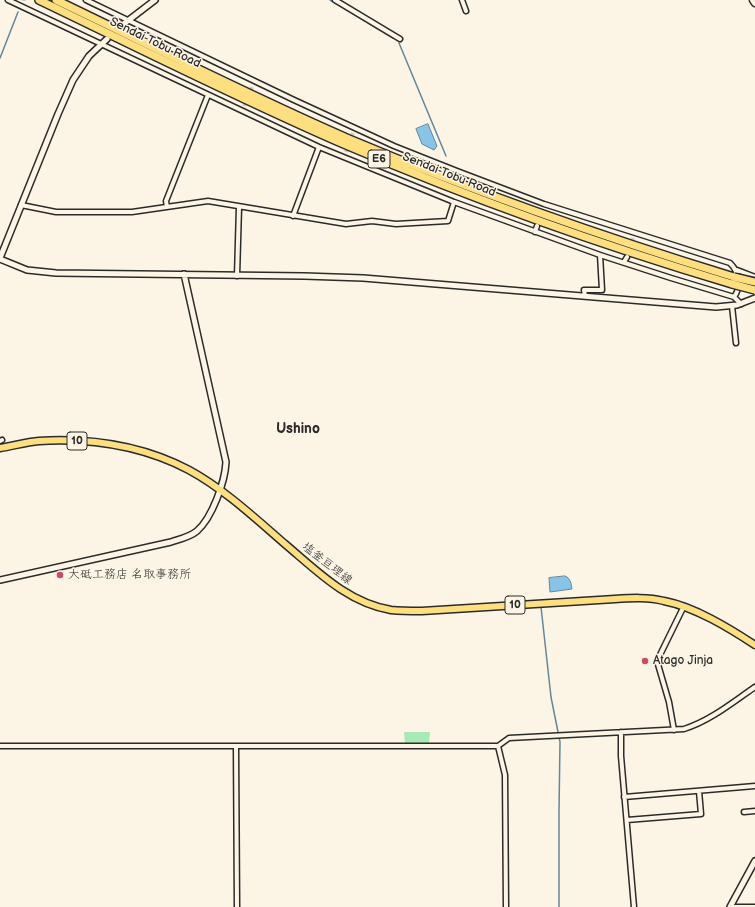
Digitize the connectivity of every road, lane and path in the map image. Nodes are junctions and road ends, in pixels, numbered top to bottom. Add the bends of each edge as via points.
1 (8, 0) edge
2 (39, 0) edge
3 (56, 0) edge
4 (86, 0) edge
5 (154, 0) edge
6 (335, 0) edge
7 (462, 0) edge
8 (753, 0) edge
9 (24, 1) edge
10 (755, 3) edge
11 (23, 7) junction
12 (466, 11) dead end
13 (128, 21) junction
14 (121, 26) dead end
15 (107, 39) dead end
16 (400, 40) dead end
17 (101, 44) junction
18 (254, 81) junction
19 (252, 87) tunnel mouth
20 (208, 95) junction
21 (319, 147) junction
22 (346, 152) tunnel mouth
23 (344, 157) junction
24 (454, 202) junction
25 (544, 204) junction
26 (21, 205) junction
27 (167, 207) junction
28 (239, 207) junction
29 (542, 209) dead end
30 (293, 216) junction
31 (537, 226) dead end
32 (535, 232) junction
33 (600, 255) junction
34 (626, 257) tunnel mouth
35 (0, 258) edge
36 (624, 262) junction
37 (184, 274) junction
38 (237, 276) junction
39 (734, 277) junction
40 (755, 277) edge
41 (755, 282) edge
42 (755, 290) edge
43 (585, 296) junction
44 (734, 297) junction
45 (755, 298) edge
46 (741, 304) junction
47 (732, 306) junction
48 (736, 343) dead end
49 (0, 448) edge
50 (219, 490) junction
51 (0, 580) edge
52 (684, 606) junction
53 (755, 645) edge
54 (755, 687) edge
55 (674, 730) junction
56 (621, 732) junction
57 (0, 746) edge
58 (236, 746) junction
59 (498, 746) junction
60 (755, 786) edge
61 (699, 791) junction
62 (624, 797) junction
63 (755, 811) edge
64 (744, 812) dead end
65 (627, 820) junction
66 (755, 861) edge
67 (237, 907) edge
68 (506, 907) edge
69 (634, 907) edge
70 (730, 907) edge
71 (755, 907) edge

1 - 11 street
2 - 39 highway, Sendai-Tobu Road / E6 via 295,122 424,178 559,229 634,254
3 - 39 highway, Sendai-Tobu Road / E6 via 292,113 434,174 561,221
4 - 13 street
5 - 13 street
6 - 16 street
7 - 12 street
8 - 10 main road
9 - 11 street
11 - 17 street
13 - 14 street
13 - 18 street
15 - 17 street
17 - 20 street
17 - 26 street via 89,56 73,80
18 - 19 street
18 - 25 street via 354,131
20 - 21 street via 243,108
20 - 27 street via 166,201
21 - 23 street
21 - 30 street
22 - 23 street
23 - 24 street
24 - 30 street via 448,221 346,224
24 - 32 street
25 - 29 street
25 - 39 street via 634,236 730,263
26 - 27 street via 69,213 132,212
26 - 35 street
27 - 28 street via 208,202
28 - 30 street
28 - 38 street
31 - 32 street
32 - 33 street
33 - 36 street
33 - 43 street via 602,290 584,290
34 - 36 street
35 - 37 street via 27,270 56,273
36 - 44 street
37 - 38 street
37 - 50 street via 225,455 226,469
38 - 43 street via 363,278
39 - 40 street
39 - 41 highway, Sendai-Tobu Road / E6, bridge
39 - 42 highway, Sendai-Tobu Road / E6, bridge
39 - 44 street via 738,274 739,291
43 - 47 street
44 - 46 street
45 - 46 street
46 - 47 street
47 - 48 street
49 - 50 main road, 塩釜亘理線 / 10 via 38,441 74,440 113,444 170,462
50 - 51 street via 204,523 187,537
50 - 52 main road, 塩釜亘理線 / 10 via 334,585 362,601 392,610 422,611 627,598 663,600
52 - 53 main road, 塩釜亘理線 / 10
52 - 55 street via 657,661
54 - 55 street via 704,721
55 - 56 street
56 - 59 street via 509,738
56 - 62 street
57 - 58 street
58 - 59 street
58 - 67 street
59 - 68 street via 505,775
60 - 61 street
61 - 62 street
61 - 65 street via 701,814
62 - 65 street
63 - 64 street
65 - 69 street
66 - 70 street
70 - 71 street

